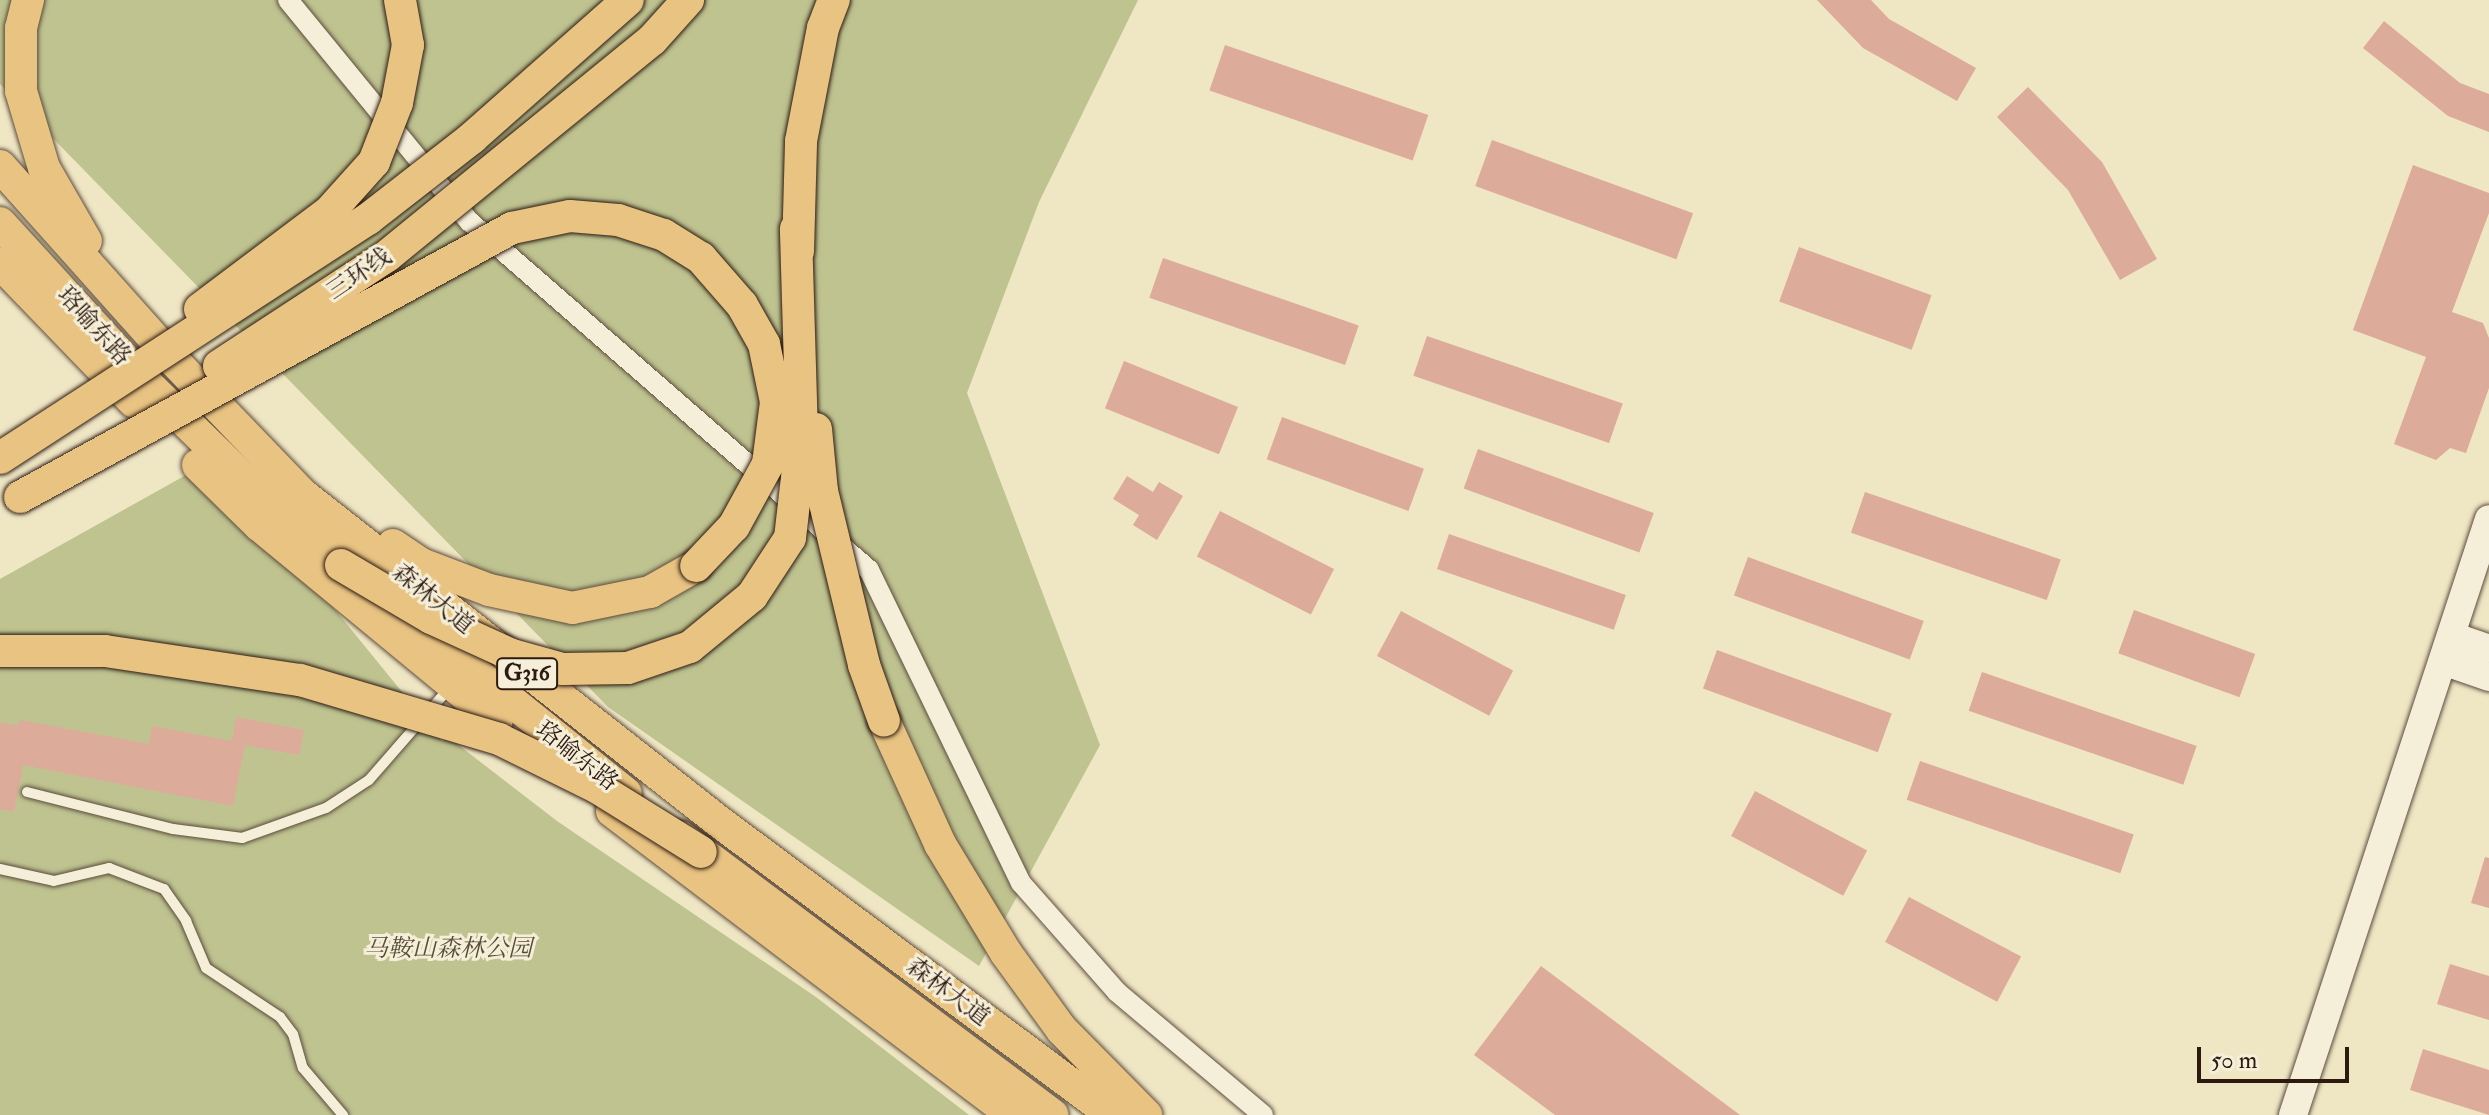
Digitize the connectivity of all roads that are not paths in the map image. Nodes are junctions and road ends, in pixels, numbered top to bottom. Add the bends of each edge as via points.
1 (28, 0) edge
2 (288, 0) edge
3 (400, 0) edge
4 (628, 0) edge
5 (688, 0) edge
6 (834, 0) edge
7 (0, 166) edge
8 (0, 193) edge
9 (0, 223) edge
10 (796, 229) junction
11 (0, 263) edge
12 (51, 279) junction
13 (135, 318) junction
14 (0, 458) edge
15 (269, 459) junction
16 (10, 502) edge
17 (2489, 519) edge
18 (341, 565) junction
19 (2447, 649) junction
20 (2489, 649) edge
21 (0, 651) edge
22 (2489, 677) edge
23 (451, 686) junction
24 (27, 792) dead end
25 (701, 852) junction
26 (0, 869) edge
27 (343, 1115) edge
28 (1013, 1115) edge
29 (1052, 1115) edge
30 (1113, 1115) edge
31 (1146, 1115) edge
32 (1263, 1115) edge
33 (2293, 1115) edge

1 - 13 highway via 21,28 21,91 44,168
2 - 32 street via 470,222 869,570 1021,883 1117,992
3 - 14 highway, bridge via 408,45 397,103 374,162 330,211
4 - 14 highway, 三环线, bridge via 472,138 368,219
5 - 16 highway, 三环线, bridge via 652,40 387,256
6 - 10 highway, bridge via 823,28 801,141
7 - 13 highway, 森林大道 / G316
8 - 12 highway
9 - 12 highway, 珞喻东路 / G316
10 - 18 highway, bridge via 802,435 790,538 752,596 690,647 628,668 563,669 512,655 431,618
10 - 31 highway, bridge via 822,491 864,665 884,721 940,844 1006,953 1062,1030
11 - 23 highway, G316 via 259,525
12 - 18 highway, 珞喻东路 / G316, bridge via 146,383 286,520
13 - 15 highway, 森林大道 / G316
15 - 16 highway, bridge via 421,564 489,590 572,608 650,592 696,566 734,526 768,464 776,402 764,344 742,305 701,258 664,235 618,220 570,216 512,228
15 - 30 highway, 森林大道 / G316 via 303,495 503,656
17 - 19 main road
18 - 25 highway, 珞喻东路 / G316, bridge
19 - 20 main road
19 - 22 main road
19 - 33 main road
21 - 25 highway, bridge via 105,651 200,661 315,684 499,739 598,788
23 - 24 lane via 369,780 326,808 242,838 173,829
23 - 28 highway, G316
25 - 29 highway, 珞喻东路 / G316
26 - 27 lane via 54,881 109,868 164,889 186,921 206,968 280,1017 293,1034 303,1068

